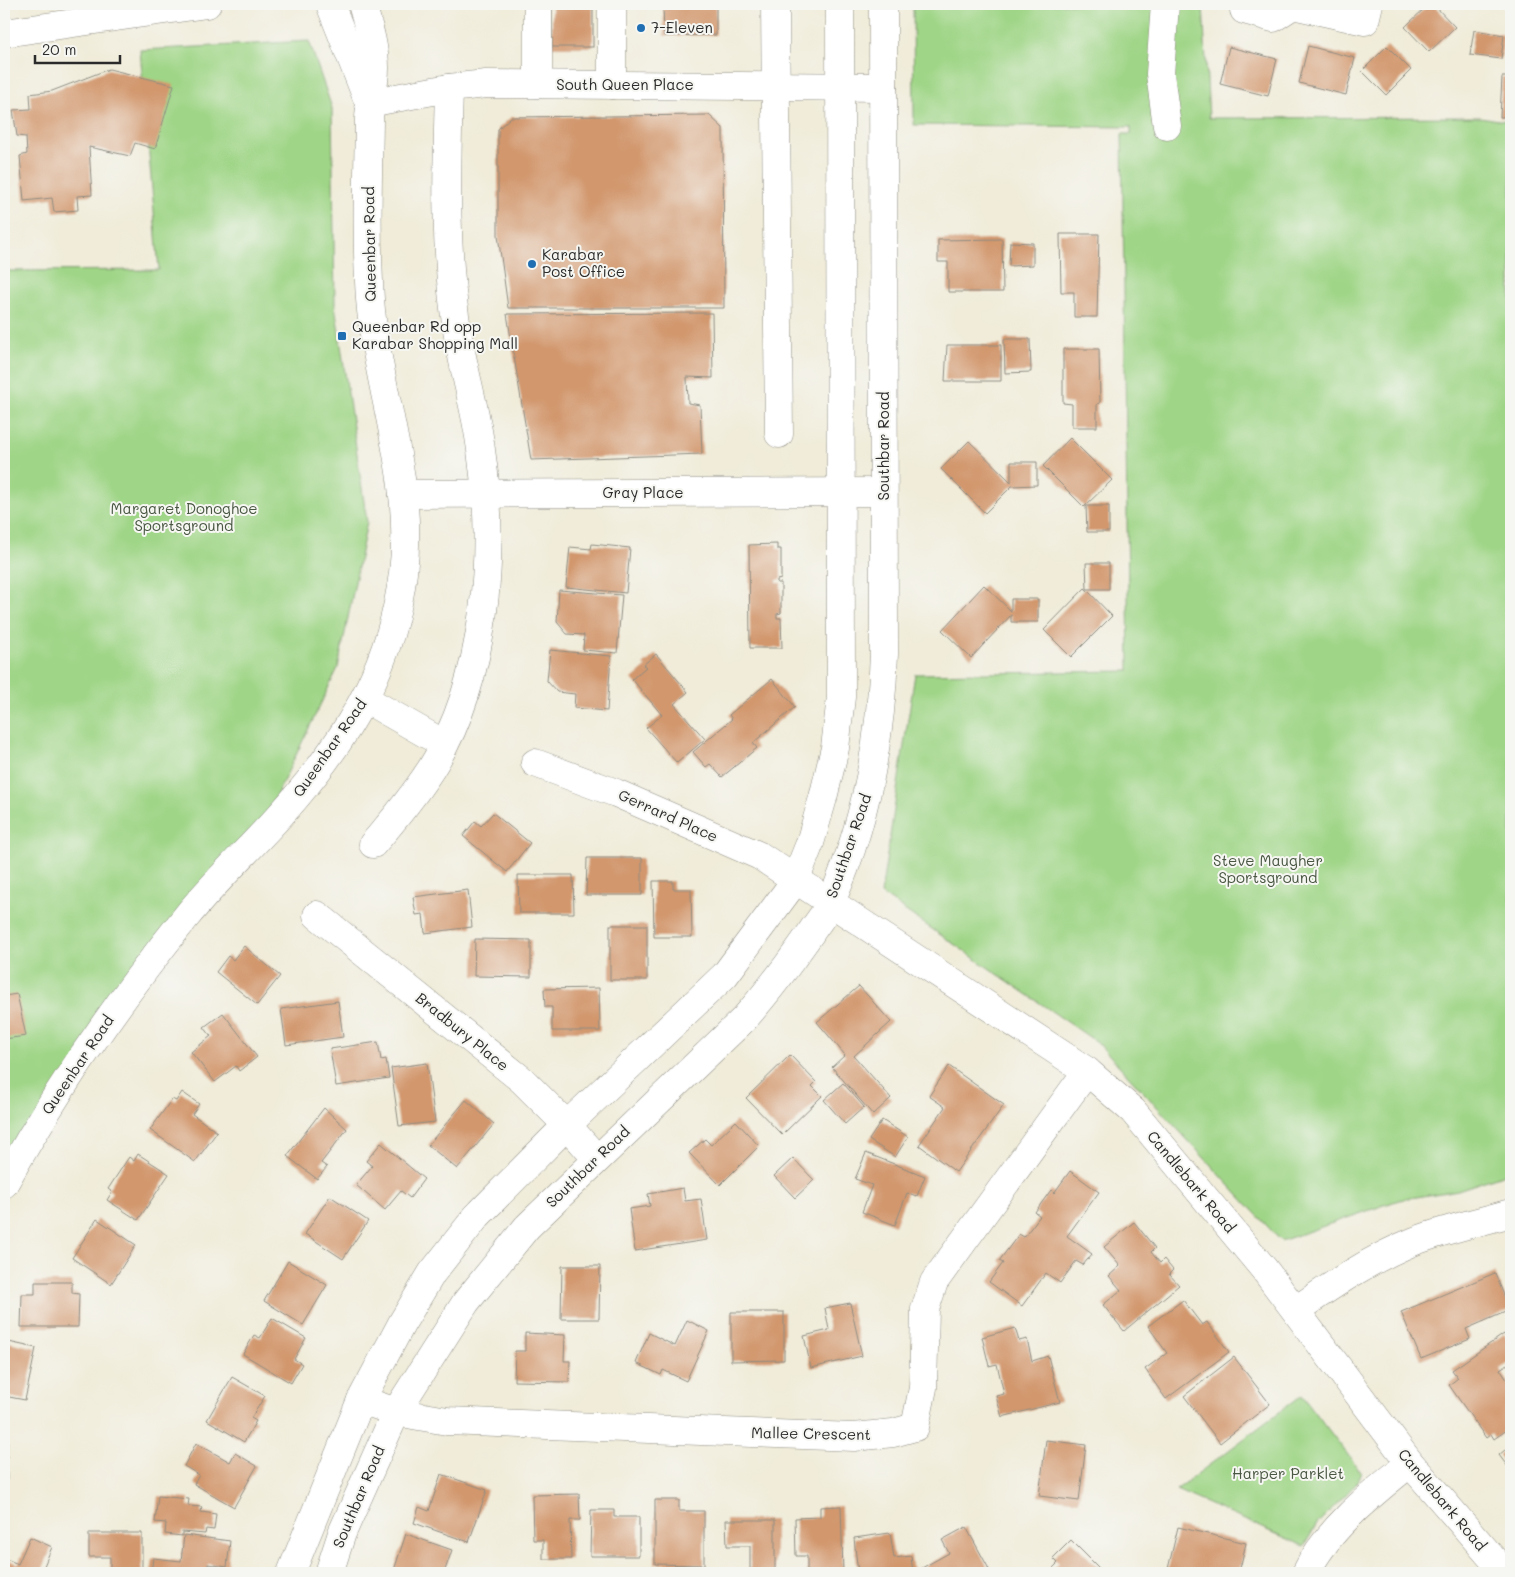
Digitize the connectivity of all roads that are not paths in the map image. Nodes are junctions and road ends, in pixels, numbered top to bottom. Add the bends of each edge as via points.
1 (207, 4) edge
2 (330, 4) edge
3 (362, 4) edge
4 (538, 4) edge
5 (612, 4) edge
6 (775, 4) edge
7 (840, 4) edge
8 (883, 4) edge
9 (1165, 4) edge
10 (1369, 4) edge
11 (1244, 10) dead end
12 (4, 33) edge
13 (538, 84) junction
14 (612, 85) junction
15 (776, 85) junction
16 (840, 86) junction
17 (883, 86) junction
18 (449, 88) junction
19 (369, 103) junction
20 (1167, 126) dead end
21 (779, 434) dead end
22 (842, 492) junction
23 (883, 492) junction
24 (403, 494) junction
25 (486, 494) junction
26 (365, 699) junction
27 (444, 744) junction
28 (535, 763) dead end
29 (373, 844) dead end
30 (795, 881) junction
31 (830, 904) junction
32 (317, 915) dead end
33 (1087, 1070) junction
34 (567, 1125) junction
35 (596, 1158) junction
36 (4, 1184) edge
37 (1511, 1213) edge
38 (1296, 1310) junction
39 (361, 1400) junction
40 (396, 1412) junction
41 (1410, 1463) junction
42 (291, 1573) edge
43 (329, 1573) edge
44 (1306, 1573) edge
45 (1505, 1573) edge

1 - 12 street
2 - 19 street, Queenbar Road
3 - 19 street, Queenbar Road via 374,56
4 - 13 street
5 - 14 street
6 - 15 street
7 - 16 street
8 - 17 street, Southbar Road
9 - 20 street via 1160,74
10 - 11 street via 1365,21 1294,5 1273,18
13 - 14 street, South Queen Place
13 - 18 street, South Queen Place
14 - 15 street, South Queen Place
15 - 16 street, South Queen Place
15 - 21 street
16 - 17 street, South Queen Place
16 - 22 street
17 - 23 street, Southbar Road
18 - 19 street, South Queen Place
18 - 25 street via 447,225 450,276 461,353 478,430
19 - 24 street, Queenbar Road via 370,300 375,347
22 - 23 street, Gray Place
22 - 25 street, Gray Place
22 - 30 street via 841,697 835,748 810,843
23 - 31 street, Southbar Road via 884,654 876,756 864,809
24 - 25 street, Gray Place
24 - 26 street, Queenbar Road via 406,541 398,602 382,662
25 - 27 street via 486,571 478,642 471,672
26 - 27 street
26 - 36 street, Queenbar Road via 298,795 187,916 104,1026 63,1085
27 - 29 street via 417,789
28 - 30 street, Gerrard Place via 616,793 760,856
30 - 31 street, Candlebark Road
30 - 34 street via 724,975
31 - 33 street, Candlebark Road
31 - 35 street, Southbar Road via 794,957 744,1018
32 - 34 street, Bradbury Place via 522,1080
33 - 38 street, Candlebark Road via 1133,1111
33 - 40 street, Mallee Crescent via 934,1282 925,1309 922,1388 915,1427 854,1437 447,1421
34 - 35 street, Bradbury Place
34 - 39 street via 477,1216 432,1272
35 - 40 street, Southbar Road via 527,1227 491,1270 461,1309
37 - 38 street via 1416,1241 1373,1261
38 - 41 street, Candlebark Road
39 - 40 street, Mallee Crescent
39 - 42 street
40 - 43 street, Southbar Road via 342,1533
41 - 44 street via 1356,1507 1311,1562
41 - 45 street, Candlebark Road

